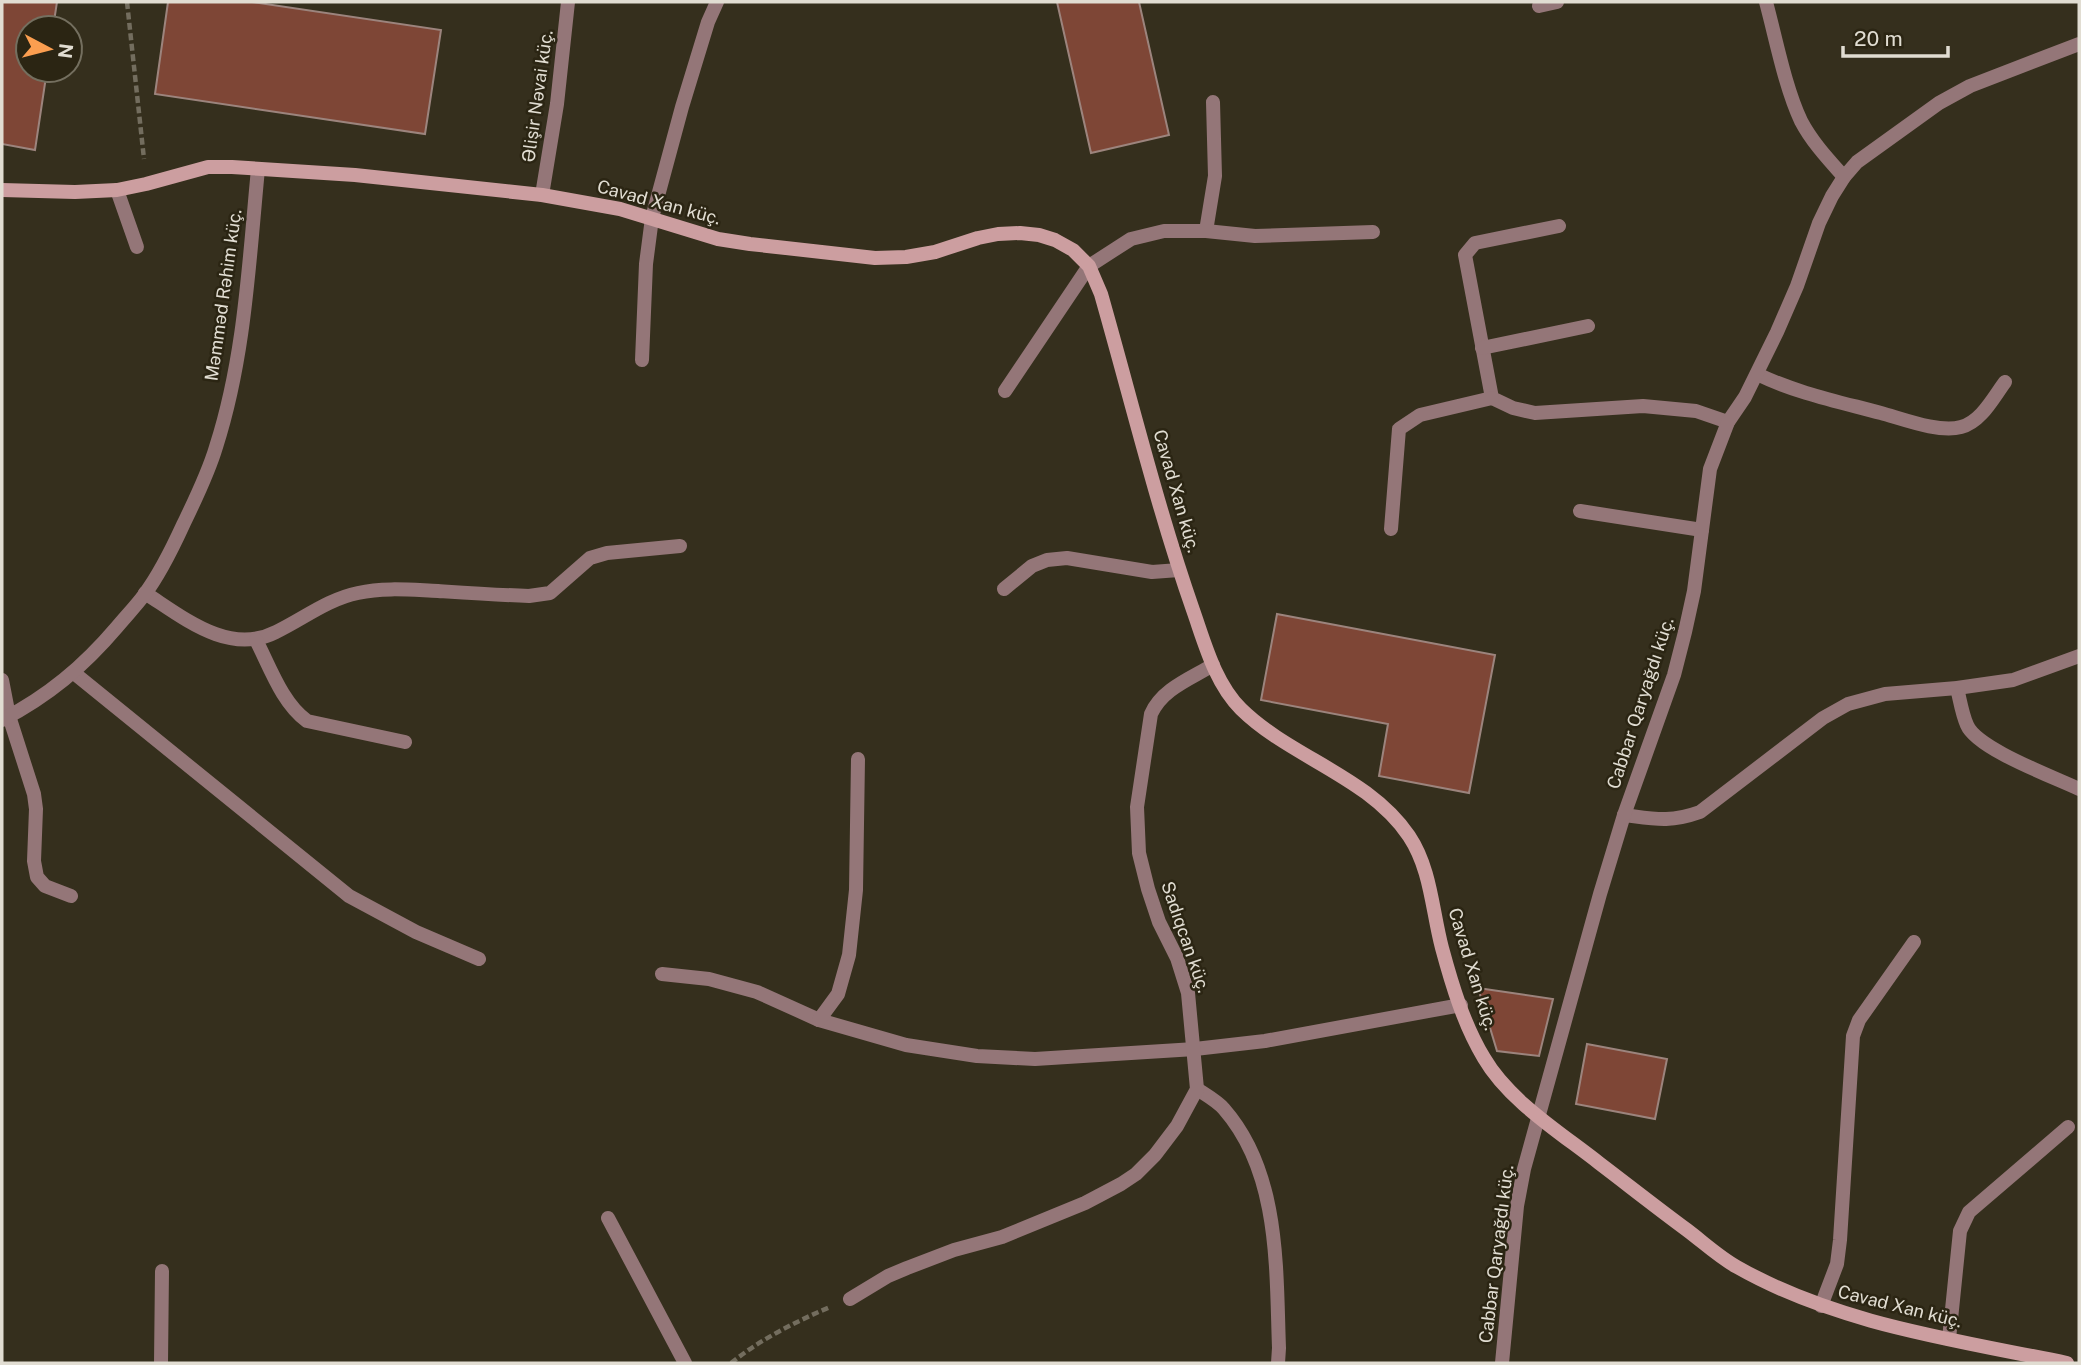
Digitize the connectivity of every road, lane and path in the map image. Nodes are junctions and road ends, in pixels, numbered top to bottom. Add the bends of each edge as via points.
1 (127, 2) edge
2 (568, 2) edge
3 (717, 2) edge
4 (1557, 2) edge
5 (1766, 2) edge
6 (1538, 6) dead end
7 (2079, 44) edge
8 (1213, 102) dead end
9 (258, 169) junction
10 (1844, 177) junction
11 (146, 184) junction
12 (2, 190) edge
13 (117, 190) junction
14 (542, 195) junction
15 (652, 218) junction
16 (1559, 226) dead end
17 (1206, 231) junction
18 (1373, 232) dead end
19 (137, 247) dead end
20 (1089, 266) junction
21 (1588, 326) dead end
22 (1482, 348) junction
23 (642, 360) dead end
24 (1757, 374) junction
25 (2006, 382) dead end
26 (1005, 391) dead end
27 (1492, 398) junction
28 (1728, 422) junction
29 (1580, 511) dead end
30 (1391, 529) dead end
31 (1702, 530) junction
32 (680, 546) dead end
33 (1179, 570) junction
34 (1004, 589) dead end
35 (145, 593) junction
36 (256, 640) junction
37 (2079, 656) edge
38 (1213, 665) junction
39 (74, 673) junction
40 (2, 680) edge
41 (1957, 688) junction
42 (5, 718) edge
43 (405, 742) dead end
44 (858, 759) dead end
45 (2079, 789) edge
46 (1624, 815) junction
47 (71, 895) dead end
48 (1914, 942) dead end
49 (479, 959) dead end
50 (662, 974) dead end
51 (1461, 1006) junction
52 (819, 1020) junction
53 (1195, 1049) junction
54 (1198, 1089) junction
55 (1538, 1116) junction
56 (2068, 1127) dead end
57 (608, 1218) dead end
58 (162, 1271) dead end
59 (850, 1299) joint
60 (1821, 1306) junction
61 (1949, 1339) junction
62 (161, 1363) edge
63 (685, 1363) edge
64 (731, 1363) edge
65 (1278, 1363) edge
66 (1502, 1363) edge
67 (2067, 1363) edge

1 - 11 path
2 - 14 street, Əlişir Nəvai küç.
3 - 15 street
4 - 6 street
5 - 10 street via 1801,121
7 - 10 street, Cabbar Qaryağdı küç. via 1970,86 1939,103 1879,144
8 - 17 street via 1215,176
9 - 11 street, Cavad Xan küç. via 208,167
9 - 14 street, Cavad Xan küç.
9 - 35 street, Məmməd Rəhim küç. via 243,322 216,447 171,551
10 - 24 street, Cabbar Qaryağdı küç. via 1819,223 1797,286
11 - 13 street, Cavad Xan küç.
12 - 13 street, Cavad Xan küç.
13 - 19 street
14 - 15 street, Cavad Xan küç.
15 - 20 street, Cavad Xan küç. via 718,239 875,258 906,257 998,234 1039,235 1073,250
15 - 23 street
16 - 22 street via 1475,243 1465,256
17 - 18 street via 1255,236
17 - 20 street via 1164,231 1131,239
20 - 26 street
20 - 33 street, Cavad Xan küç. via 1101,294
21 - 22 street
22 - 27 street
24 - 25 street via 1799,391 1934,427 1959,428 1975,421
24 - 28 street, Cabbar Qaryağdı küç.
27 - 28 street via 1535,413 1643,405 1696,411
27 - 30 street via 1420,415 1399,429
28 - 31 street, Cabbar Qaryağdı küç. via 1710,469
29 - 31 street
31 - 46 street, Cabbar Qaryağdı küç. via 1683,643
32 - 36 street via 590,558 550,593 529,596 396,589 357,593
33 - 34 street via 1152,572 1067,558 1047,560
33 - 38 street, Cavad Xan küç.
35 - 36 street via 203,630
35 - 39 street, Məmməd Rəhim küç.
36 - 43 street via 289,703 307,720
37 - 41 street via 2013,680
38 - 51 street, Cavad Xan küç. via 1239,707 1262,727 1370,796 1409,836 1427,877 1442,948
38 - 53 street, Sadıqcan küç. via 1156,702 1137,807 1139,853 1159,922 1188,993
39 - 42 street, Məmməd Rəhim küç.
39 - 49 street via 349,896
40 - 42 street
41 - 45 street via 1974,736 1990,748
41 - 46 street via 1885,694 1848,704 1823,718 1700,813 1663,820
42 - 47 street via 36,809 37,877 45,886
44 - 52 street via 856,890 849,954 838,994
46 - 55 street, Cabbar Qaryağdı küç.
48 - 60 street via 1859,1020 1853,1036 1840,1240 1837,1264
50 - 52 street via 709,979 757,992
51 - 53 street
51 - 55 street, Cavad Xan küç. via 1485,1061
52 - 53 street via 906,1045 977,1056 1035,1059
53 - 54 street, Sadıqcan küç.
54 - 59 street via 1156,1156 1121,1184 1002,1237 888,1276
54 - 65 street via 1222,1107 1243,1135 1266,1193 1276,1252
55 - 60 street, Cavad Xan küç. via 1735,1266
55 - 66 street, Cabbar Qaryağdı küç. via 1517,1206
56 - 61 street via 1969,1212 1960,1231
57 - 63 street
58 - 62 street
59 - 64 path via 791,1325
60 - 61 street, Cavad Xan küç.
61 - 67 street, Cavad Xan küç.

